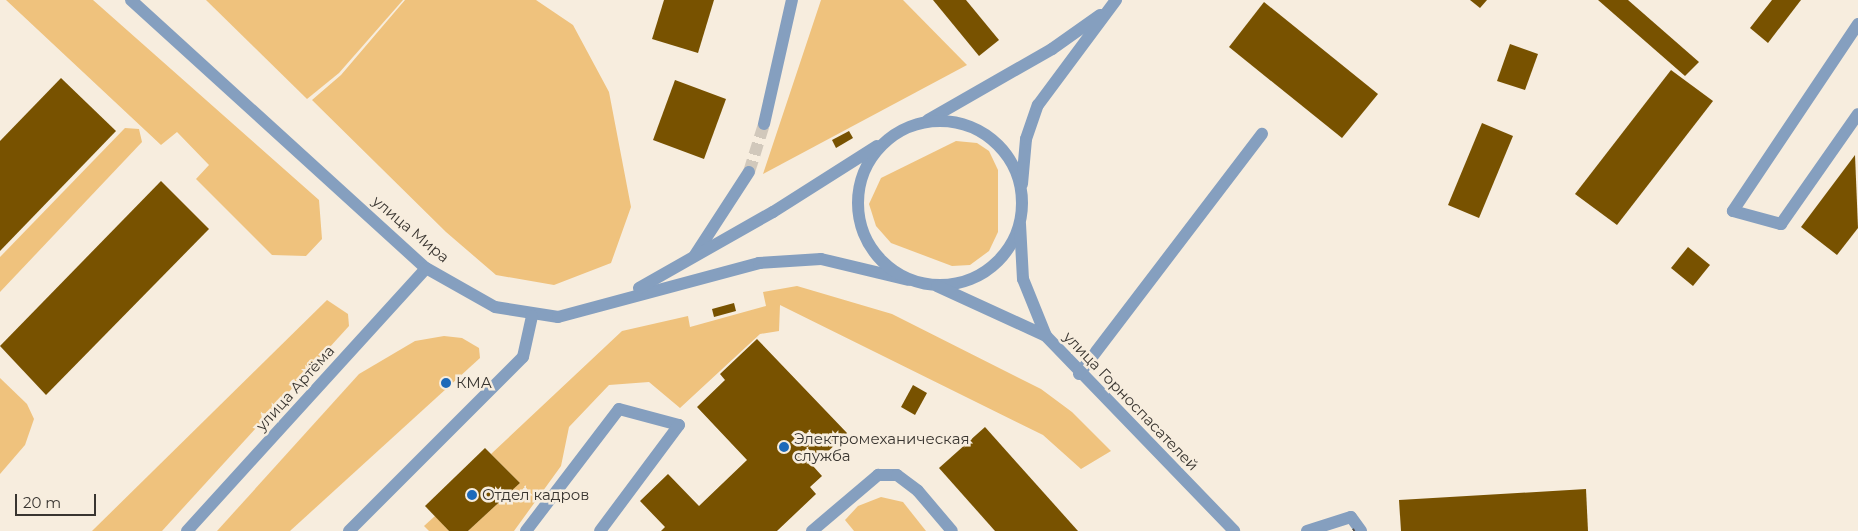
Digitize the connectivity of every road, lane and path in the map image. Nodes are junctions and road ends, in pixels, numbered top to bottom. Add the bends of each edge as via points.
1 (132, 0) edge
2 (792, 0) edge
3 (1113, 4) edge
4 (1858, 24) edge
5 (1858, 114) edge
6 (926, 122) junction
7 (764, 124) tunnel mouth
8 (900, 130) junction
9 (1262, 134) dead end
10 (750, 172) tunnel mouth
11 (1021, 193) junction
12 (1020, 221) junction
13 (693, 258) junction
14 (426, 268) junction
15 (909, 280) junction
16 (937, 286) junction
17 (624, 297) junction
18 (532, 316) junction
19 (1046, 336) junction
20 (1078, 374) junction
21 (187, 531) edge
22 (349, 531) edge
23 (526, 531) edge
24 (600, 531) edge
25 (812, 531) edge
26 (952, 531) edge
27 (1234, 531) edge
28 (1307, 531) edge
29 (1361, 531) edge

1 - 14 street, улица Мира
2 - 7 street
3 - 6 street via 1052,49
3 - 11 street via 1038,105 1026,139
4 - 5 street via 1732,211 1781,224
6 - 8 street
6 - 11 street via 952,121 977,130 999,146 1014,168
8 - 13 street via 774,212
8 - 15 street via 879,147 865,169 858,195 859,221 880,260
9 - 20 street
10 - 13 street
11 - 12 street
12 - 16 street via 1009,248 990,268 965,282
12 - 19 street, улица Горноспасателей via 1024,279
13 - 17 street
14 - 18 street, улица Мира via 495,307
14 - 21 street, улица Артёма
15 - 16 street
15 - 17 street, улица Мира via 821,259 759,264
16 - 19 street
17 - 18 street, улица Мира via 587,311
18 - 22 street via 523,357
19 - 20 street, улица Горноспасателей
20 - 27 street, улица Горноспасателей
23 - 24 street via 619,408 679,425
25 - 26 street via 878,475 897,475 918,491
28 - 29 street via 1351,517

